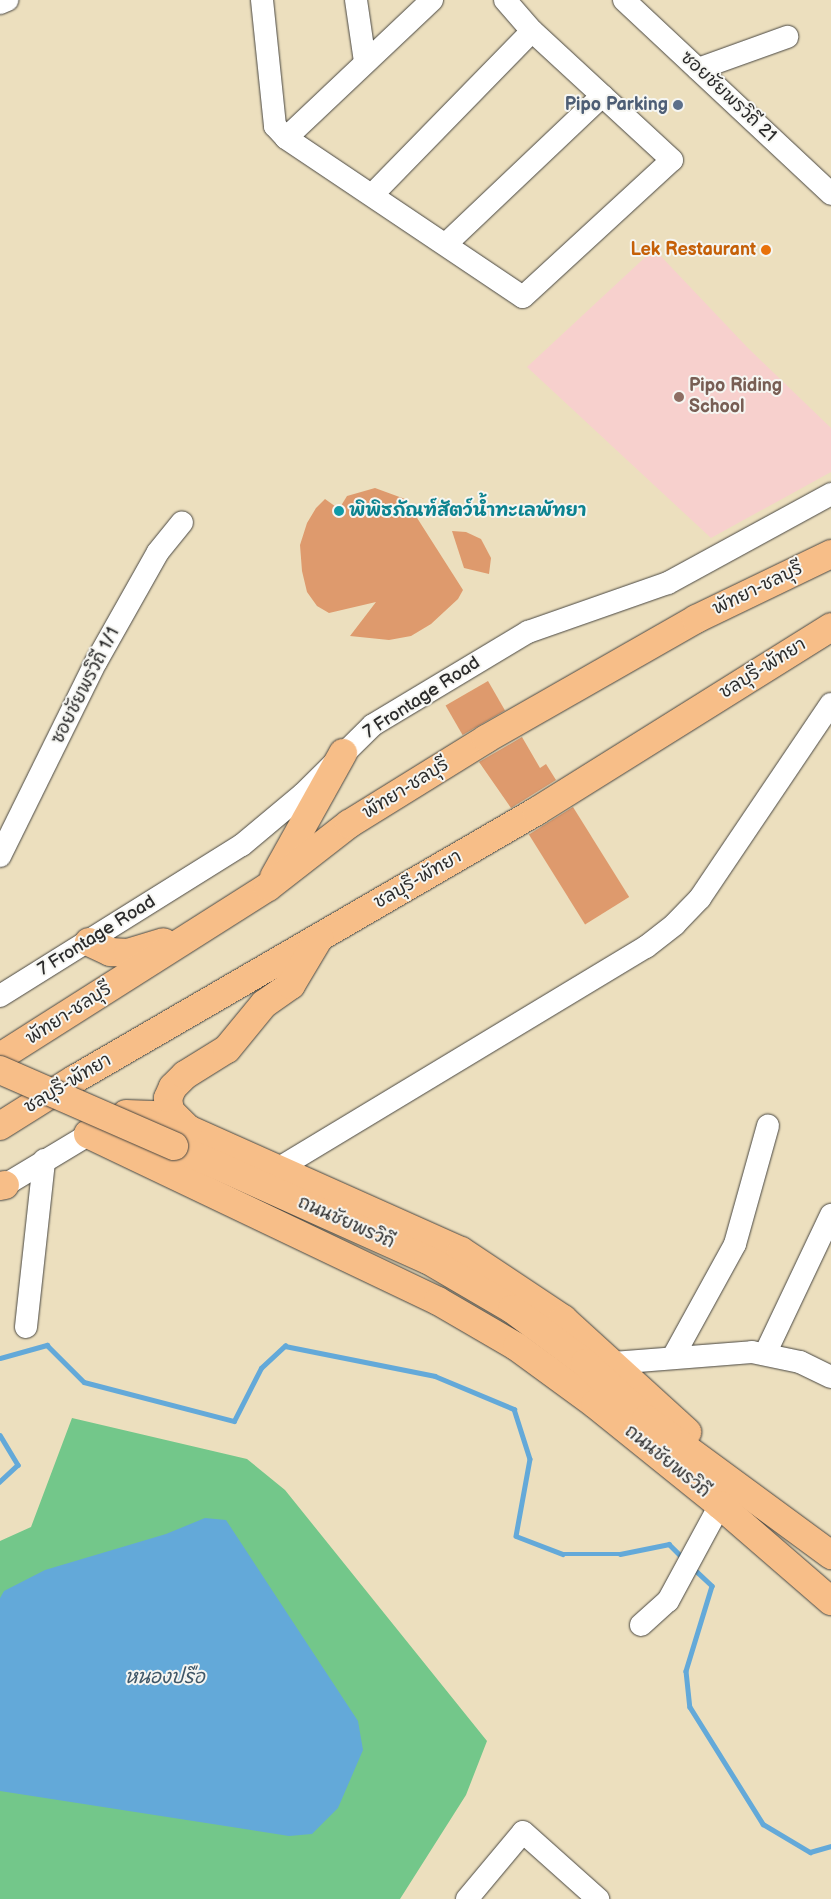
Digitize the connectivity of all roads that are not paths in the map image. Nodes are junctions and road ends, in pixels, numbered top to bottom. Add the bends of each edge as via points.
1 (6, 0) edge
2 (262, 0) edge
3 (356, 0) edge
4 (432, 0) edge
5 (505, 0) edge
6 (624, 0) edge
7 (0, 3) edge
8 (532, 31) junction
9 (787, 37) dead end
10 (365, 62) junction
11 (698, 69) junction
12 (602, 96) junction
13 (286, 138) junction
14 (831, 194) edge
15 (372, 195) junction
16 (447, 243) junction
17 (831, 494) edge
18 (182, 522) dead end
19 (831, 554) edge
20 (831, 626) edge
21 (831, 704) edge
22 (343, 753) junction
23 (0, 856) edge
24 (268, 887) junction
25 (201, 929) junction
26 (321, 935) junction
27 (88, 942) junction
28 (0, 996) edge
29 (0, 1057) edge
30 (0, 1070) edge
31 (126, 1114) joint
32 (0, 1126) edge
33 (768, 1126) dead end
34 (88, 1134) junction
35 (181, 1138) junction
36 (44, 1160) junction
37 (276, 1170) junction
38 (2, 1186) edge
39 (831, 1215) edge
40 (26, 1327) dead end
41 (766, 1354) junction
42 (673, 1357) junction
43 (613, 1363) junction
44 (831, 1377) edge
45 (659, 1429) junction
46 (729, 1478) junction
47 (720, 1505) junction
48 (831, 1555) edge
49 (831, 1601) edge
50 (641, 1625) dead end
51 (467, 1899) edge
52 (598, 1899) edge

1 - 7 street
2 - 13 street via 276,126
3 - 10 street
4 - 10 street
5 - 8 street
6 - 11 street, ซอยชัยพรวิถี 21
8 - 12 street
8 - 15 street
9 - 11 street
10 - 13 street
11 - 14 street, ซอยชัยพรวิถี 21
12 - 16 street
12 - 16 street via 672,160 523,296
13 - 15 street
15 - 16 street
17 - 22 street, 7 Frontage Road via 668,583 528,632 373,725
18 - 23 street, ซอยชัยพรวิถี 1/1 via 158,552 96,662
19 - 24 main road, พัทยา-ชลบุรี via 696,619 486,739 349,824
20 - 26 main road, ชลบุรี-พัทยา via 537,810
21 - 37 street via 700,898 675,924 646,947
22 - 24 main road
22 - 27 street, 7 Frontage Road via 303,794 242,845
24 - 25 main road, พัทยา-ชลบุรี
25 - 27 main road via 128,953 110,952
25 - 29 main road, พัทยา-ชลบุรี
26 - 32 main road, ชลบุรี-พัทยา
26 - 35 main road via 291,985 264,1004 227,1049 185,1075 173,1087 168,1098 170,1111
27 - 28 street, 7 Frontage Road
30 - 35 main road, ถนนชัยพรวิถี, bridge
31 - 34 street
31 - 35 main road, ถนนชัยพรวิถี via 152,1115
33 - 42 street via 735,1244
34 - 36 street
34 - 47 main road, ถนนชัยพรวิถี via 454,1310 517,1347 579,1392
35 - 37 main road, ถนนชัยพรวิถี
35 - 45 main road, ถนนชัยพรวิถี via 428,1260 526,1320 585,1363
36 - 38 street
36 - 40 street
37 - 43 main road, ถนนชัยพรวิถี via 461,1250 562,1319
39 - 41 street
41 - 42 street
41 - 44 street via 800,1362
42 - 43 street
43 - 46 main road, ถนนชัยพรวิถี via 671,1415
45 - 46 main road, ถนนชัยพรวิถี
45 - 47 main road, ถนนชัยพรวิถี
46 - 48 main road, ถนนชัยพรวิถี
47 - 49 main road, ถนนชัยพรวิถี
47 - 50 street via 668,1601
51 - 52 street via 523,1832

